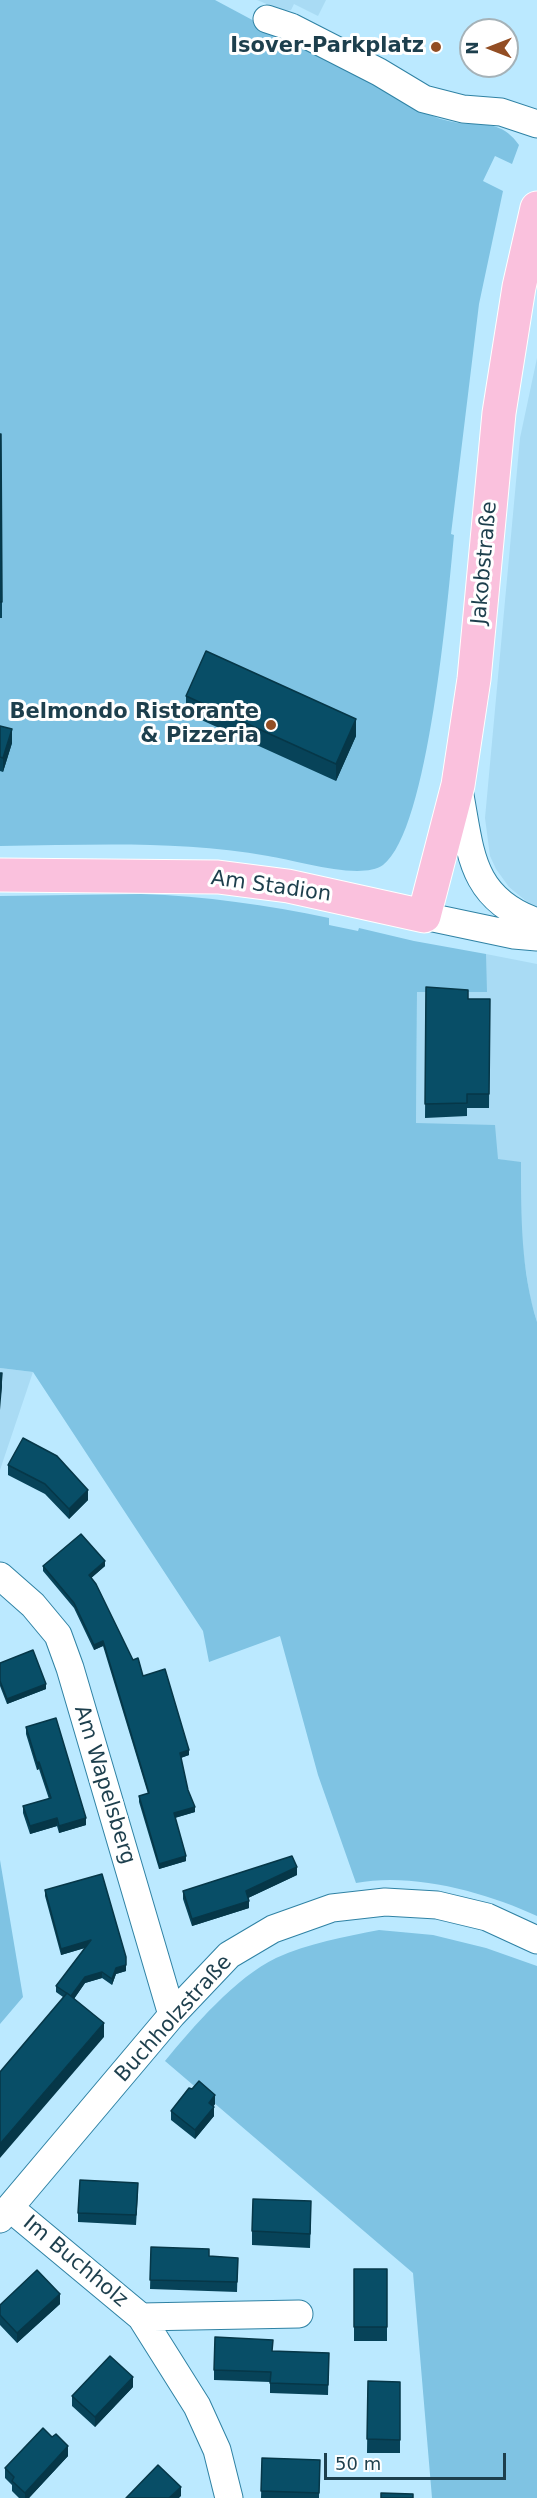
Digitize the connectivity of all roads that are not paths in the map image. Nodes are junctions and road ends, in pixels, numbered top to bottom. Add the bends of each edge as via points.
1 (267, 19) dead end
2 (537, 124) edge
3 (537, 208) edge
4 (458, 785) junction
5 (0, 875) edge
6 (424, 916) junction
7 (537, 922) edge
8 (537, 937) edge
9 (0, 1576) edge
10 (537, 1940) edge
11 (172, 2015) junction
12 (5, 2213) edge
13 (299, 2314) dead end
14 (141, 2317) junction
15 (229, 2498) edge

1 - 2 street via 301,32 424,99 463,109 501,112
3 - 4 main road, Jakobstraße via 519,287 500,413 474,679
4 - 6 main road, Jakobstraße
4 - 7 street via 472,863 484,887 506,908
5 - 6 main road, Am Stadion via 218,877 288,886
6 - 8 street, Am Stadion
9 - 11 street, Am Wapelsberg via 33,1605 58,1635
10 - 11 street, Buchholzstraße via 487,1917 437,1905 385,1902 332,1908 273,1929 229,1955
11 - 12 street, Buchholzstraße
12 - 14 street, Im Buchholz
13 - 14 street, Im Buchholz
14 - 15 street, Im Buchholz via 197,2406 217,2450

